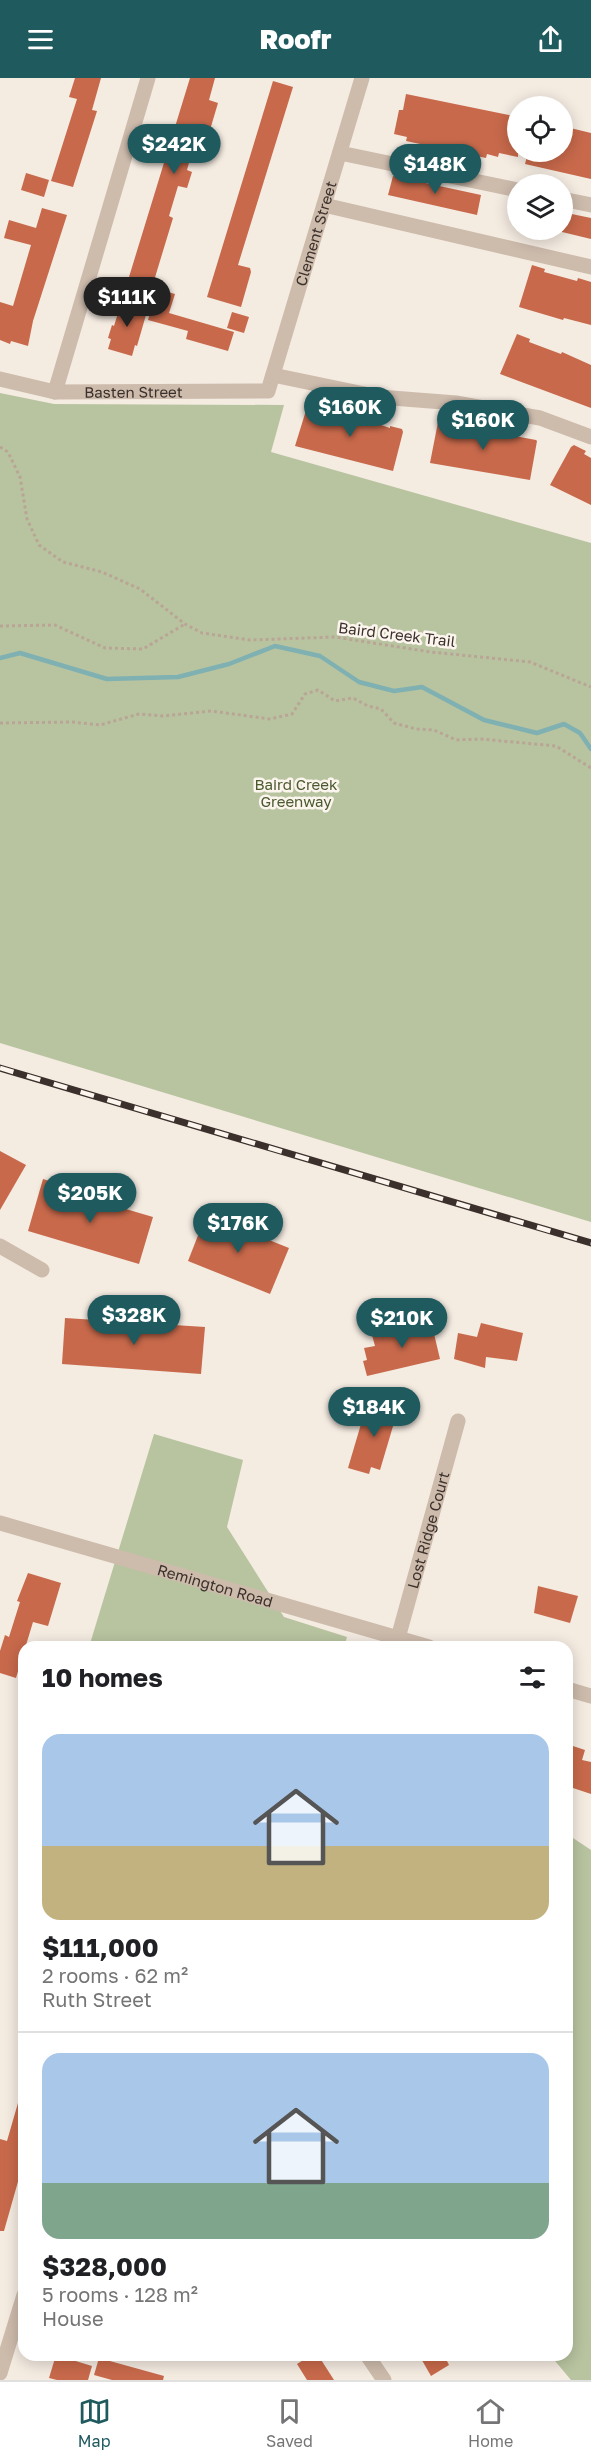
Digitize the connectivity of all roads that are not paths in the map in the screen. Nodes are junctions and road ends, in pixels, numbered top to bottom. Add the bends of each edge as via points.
1 (148, 78) edge
2 (362, 78) edge
3 (340, 153) junction
4 (507, 188) edge
5 (573, 201) edge
6 (324, 205) junction
7 (591, 205) edge
8 (591, 267) edge
9 (273, 375) junction
10 (0, 379) edge
11 (268, 391) joint
12 (54, 392) junction
13 (591, 437) edge
14 (0, 1246) edge
15 (42, 1270) dead end
16 (458, 1421) dead end
17 (0, 1523) edge
18 (398, 1638) junction
19 (408, 1641) edge
20 (573, 1691) edge
21 (591, 1696) edge
22 (18, 2314) edge
23 (371, 2361) edge
24 (0, 2373) edge
25 (384, 2380) edge

1 - 12 street
2 - 3 street, Clement Street
3 - 4 street
3 - 6 street, Clement Street
5 - 7 street
6 - 8 street
6 - 9 street, Clement Street
9 - 11 street, Clement Street
9 - 13 street via 379,397 456,403 540,418
10 - 12 street, Basten Street
11 - 12 street, Basten Street
14 - 15 street
16 - 18 street, Lost Ridge Court
17 - 18 street, Remington Road
18 - 19 street, Remington Road
20 - 21 street
22 - 24 street
23 - 25 street

